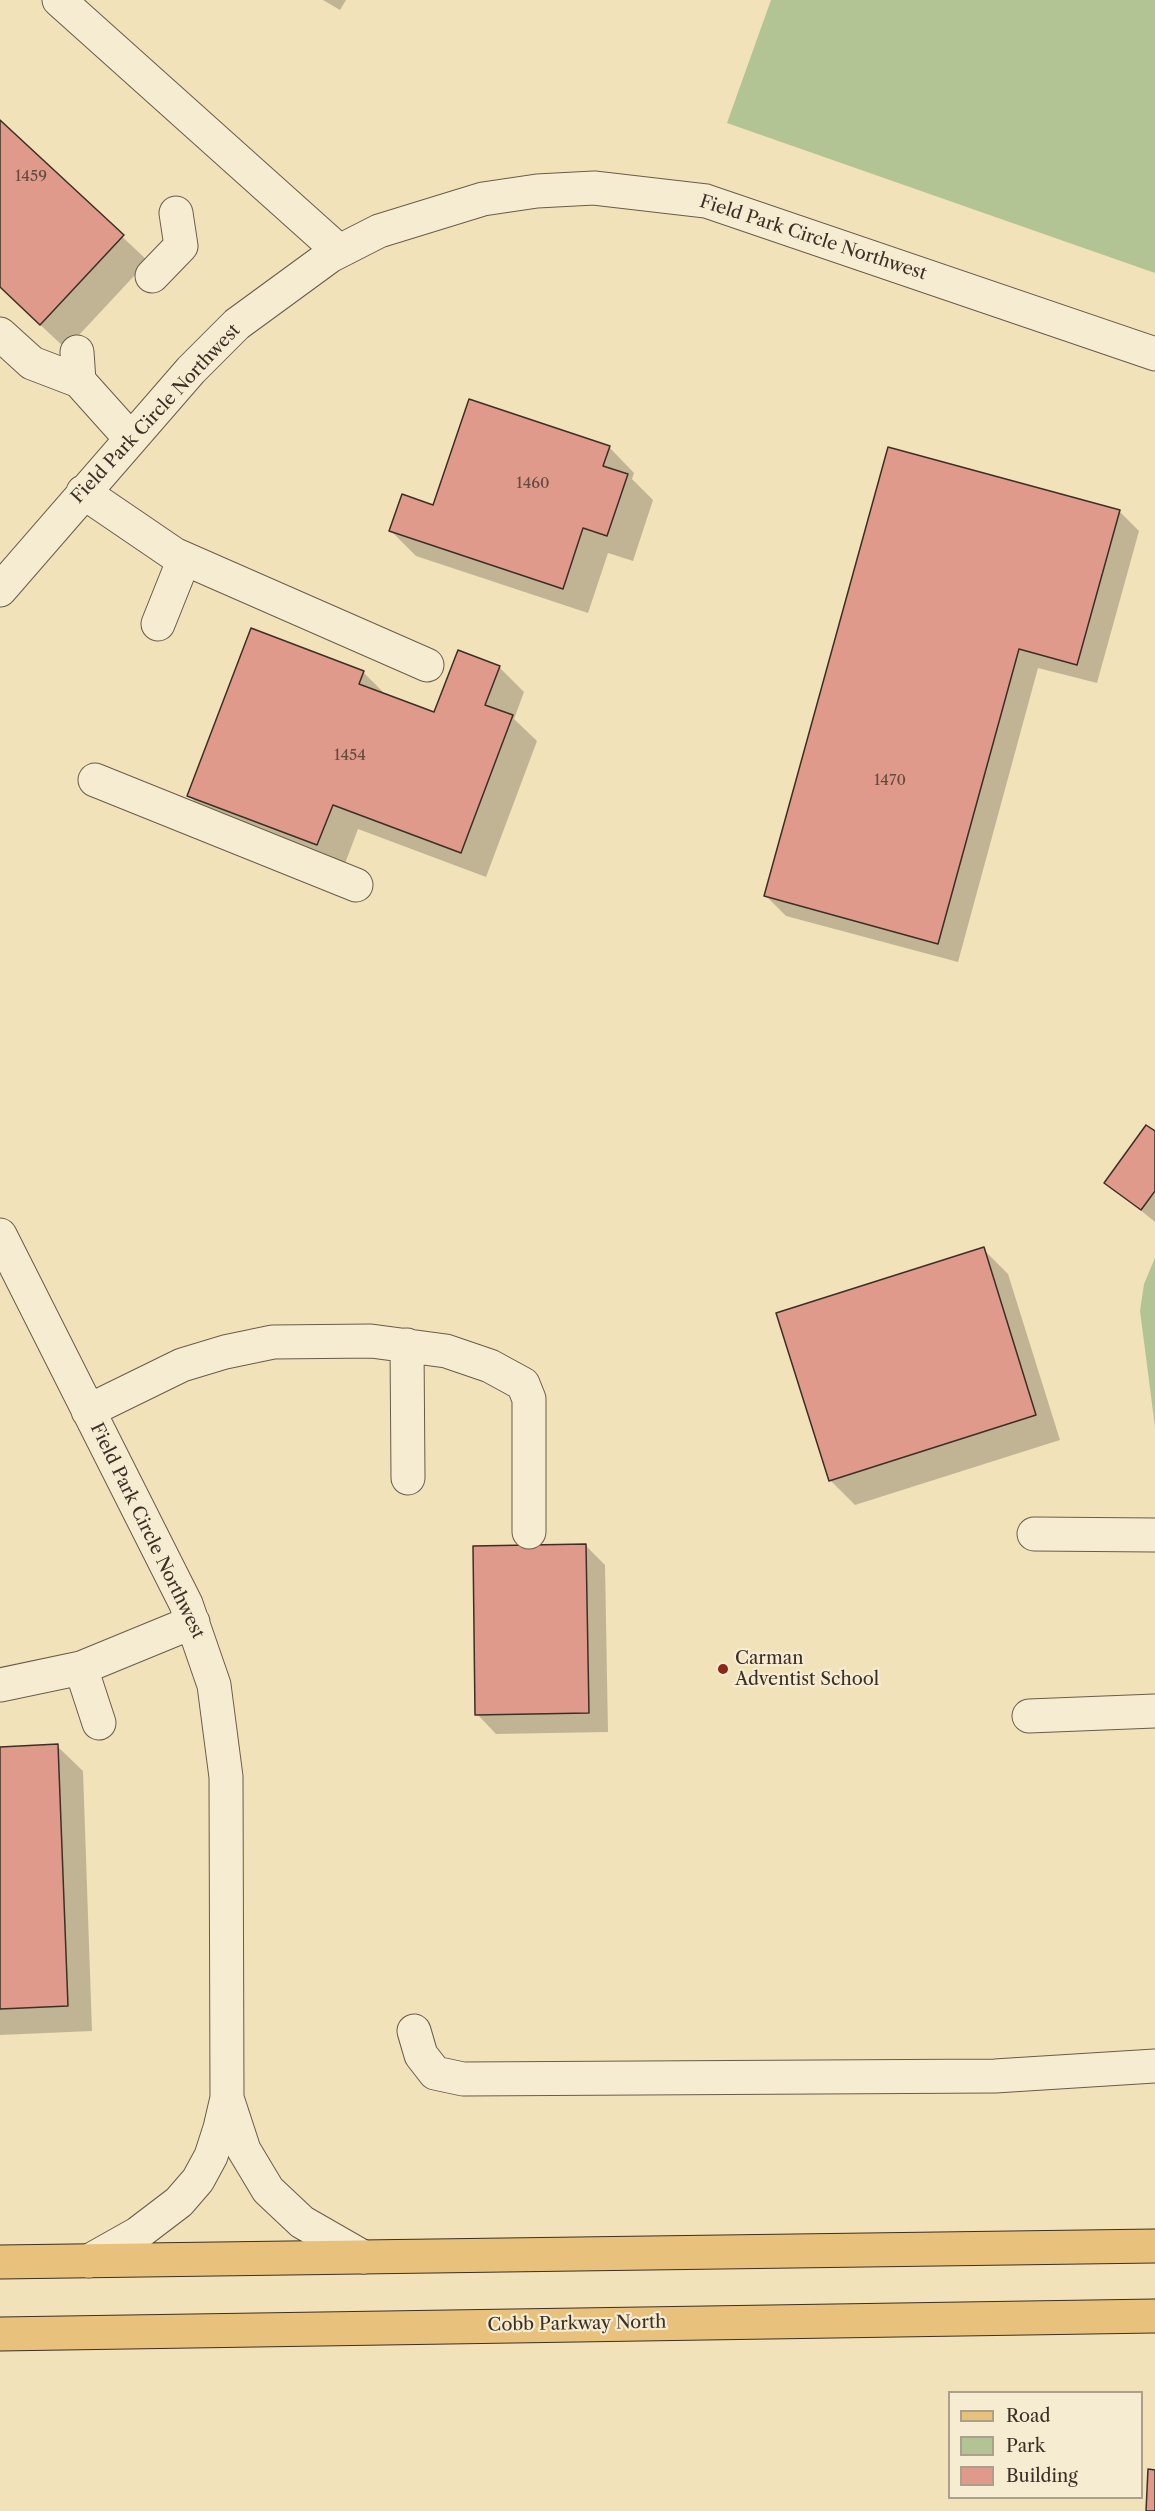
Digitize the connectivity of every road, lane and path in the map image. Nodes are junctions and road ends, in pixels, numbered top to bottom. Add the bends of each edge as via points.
1 (59, 0) edge
2 (176, 213) dead end
3 (339, 251) junction
4 (152, 276) dead end
5 (0, 334) edge
6 (1155, 354) edge
7 (130, 439) junction
8 (83, 492) junction
9 (184, 559) junction
10 (0, 590) edge
11 (158, 624) dead end
12 (427, 665) dead end
13 (95, 780) dead end
14 (356, 885) dead end
15 (0, 1235) edge
16 (407, 1345) junction
17 (88, 1411) junction
18 (408, 1478) dead end
19 (529, 1532) dead end
20 (1034, 1534) dead end
21 (1155, 1535) edge
22 (193, 1622) junction
23 (81, 1668) junction
24 (0, 1685) edge
25 (1155, 1711) edge
26 (1029, 1716) dead end
27 (99, 1723) dead end
28 (414, 2031) dead end
29 (1155, 2066) edge
30 (227, 2098) junction
31 (1155, 2246) edge
32 (363, 2257) junction
33 (89, 2261) junction
34 (0, 2262) edge
35 (1155, 2316) edge
36 (0, 2334) edge

1 - 3 street
2 - 4 street via 181,246
3 - 6 street, Field Park Circle Northwest via 379,231 483,199 594,188 651,193 706,201
3 - 7 street, Field Park Circle Northwest via 237,324
5 - 7 street via 32,363 78,367
7 - 8 street, Field Park Circle Northwest
8 - 9 street
8 - 10 street, Field Park Circle Northwest
9 - 11 street
9 - 12 street
13 - 14 street
15 - 17 street, Field Park Circle Northwest
16 - 17 street via 321,1339 273,1342 182,1365
16 - 18 street
16 - 19 street via 446,1351 490,1366 523,1384 529,1399
17 - 22 street, Field Park Circle Northwest
20 - 21 street
22 - 23 street
22 - 30 street, Field Park Circle Northwest via 214,1685 226,1777
23 - 24 street
23 - 27 street
25 - 26 street
28 - 29 street via 421,2055 435,2073 463,2079 995,2076
30 - 32 street, Field Park Circle Northwest via 244,2150 268,2190 302,2222
30 - 33 street, Field Park Circle Northwest via 211,2156 198,2180 179,2202 137,2234
31 - 32 main road
32 - 33 main road
33 - 34 main road
35 - 36 main road, Cobb Parkway North

